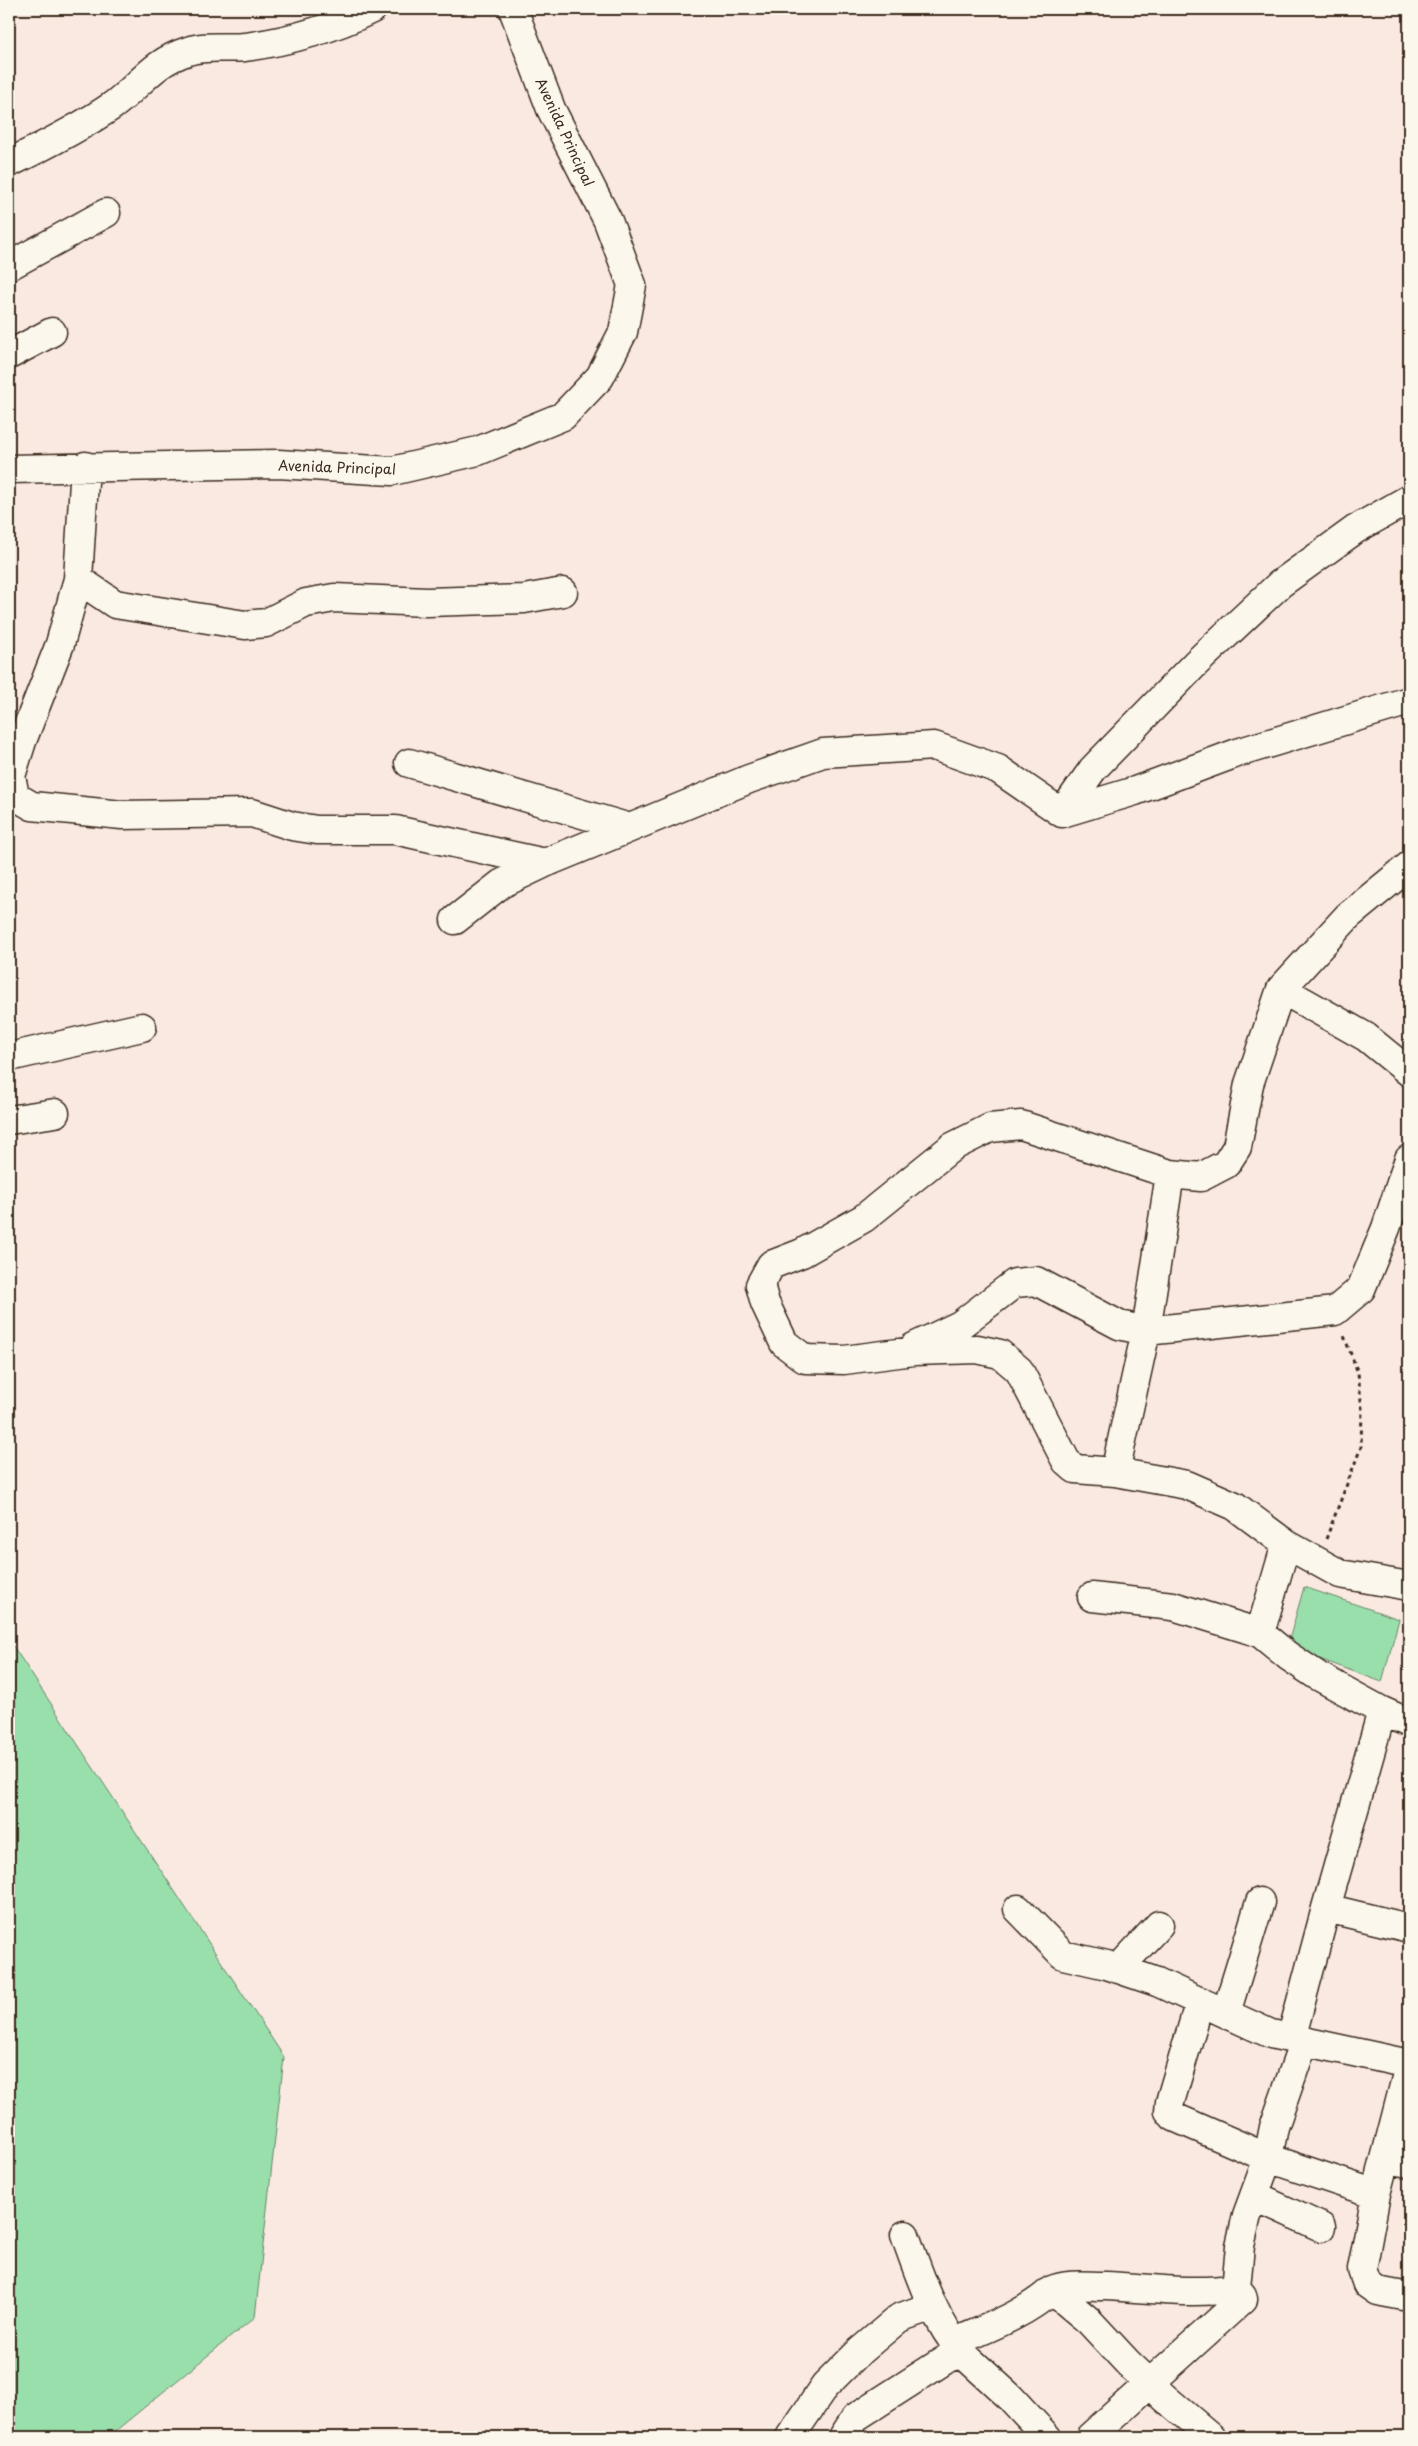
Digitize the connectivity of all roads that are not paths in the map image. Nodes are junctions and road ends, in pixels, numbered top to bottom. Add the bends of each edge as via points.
1 (372, 9) edge
2 (513, 9) edge
3 (9, 162) edge
4 (106, 213) dead end
5 (9, 266) edge
6 (52, 332) dead end
7 (9, 355) edge
8 (85, 466) junction
9 (9, 469) edge
10 (1409, 499) edge
11 (78, 579) junction
12 (563, 592) dead end
13 (1409, 701) edge
14 (409, 763) dead end
15 (12, 801) edge
16 (1062, 813) junction
17 (630, 828) junction
18 (545, 863) junction
19 (1409, 866) edge
20 (455, 920) dead end
21 (1281, 989) junction
22 (142, 1027) dead end
23 (9, 1057) edge
24 (1409, 1072) edge
25 (55, 1113) dead end
26 (9, 1120) edge
27 (1409, 1159) edge
28 (1170, 1174) junction
29 (1146, 1331) junction
30 (904, 1352) junction
31 (1115, 1472) junction
32 (1286, 1544) junction
33 (1409, 1586) edge
34 (1092, 1597) dead end
35 (1260, 1633) junction
36 (1382, 1711) junction
37 (1409, 1724) edge
38 (1260, 1902) dead end
39 (1326, 1908) junction
40 (1018, 1909) dead end
41 (1159, 1925) dead end
42 (1409, 1928) edge
43 (1118, 1969) junction
44 (1200, 2001) junction
45 (1226, 2013) junction
46 (1298, 2040) junction
47 (1409, 2065) edge
48 (1268, 2158) junction
49 (1397, 2162) edge
50 (1376, 2194) junction
51 (1254, 2196) junction
52 (1321, 2228) dead end
53 (906, 2236) dead end
54 (1236, 2288) junction
55 (1052, 2290) junction
56 (1409, 2298) edge
57 (932, 2306) junction
58 (958, 2349) junction
59 (1148, 2382) junction
60 (1036, 2433) edge
61 (790, 2437) edge
62 (843, 2437) edge
63 (1090, 2437) edge
64 (1212, 2437) edge

1 - 3 street via 292,39 244,47 190,50 159,63 112,106
2 - 8 street, Avenida Principal via 551,109 608,221 632,285 623,332 600,377 564,416 478,451 392,472 278,464
4 - 5 street
6 - 7 street
8 - 9 street, Avenida Principal
8 - 11 street
10 - 16 street via 1356,529 1280,584 1196,663 1093,769
11 - 12 street via 115,604 245,625 266,623 306,603 334,598 427,602 524,599
11 - 15 street via 60,644 11,776
13 - 16 street via 1237,753 1135,791
14 - 17 street
15 - 18 street via 122,815 252,813 317,830 395,830
16 - 17 street via 998,769 934,746 823,753 749,779
17 - 18 street
18 - 20 street via 501,884
19 - 21 street via 1348,916
21 - 24 street via 1366,1037
21 - 28 street via 1248,1084 1237,1147 1226,1164 1201,1177
22 - 23 street
25 - 26 street
27 - 29 street via 1361,1289 1335,1311
28 - 29 street
28 - 30 street via 1021,1124 990,1128 952,1147 864,1218 802,1253 771,1265 760,1285 765,1303 784,1343 805,1359 844,1360
29 - 30 street via 1119,1325 1036,1281 1015,1283 960,1325
29 - 31 street
30 - 31 street via 978,1349 1000,1354 1020,1370 1066,1461 1075,1469
31 - 32 street via 1187,1485 1236,1506
32 - 33 street via 1340,1574
32 - 35 street
34 - 35 street via 1173,1606
35 - 36 street via 1318,1676
36 - 37 street
36 - 39 street
38 - 45 street
39 - 42 street
39 - 46 street
40 - 43 street via 1062,1955
41 - 43 street
43 - 44 street
44 - 45 street
44 - 48 street via 1170,2111 1182,2122
45 - 46 street via 1271,2034
46 - 47 street
46 - 48 street
47 - 49 street
48 - 50 street
48 - 51 street
49 - 50 street
50 - 56 street via 1362,2270 1367,2284 1377,2291
51 - 52 street
51 - 54 street via 1240,2246
53 - 57 street
54 - 55 street via 1210,2292 1091,2286
54 - 59 street via 1242,2295 1240,2303
55 - 58 street
55 - 59 street via 1089,2321
57 - 58 street
57 - 61 street via 899,2318 860,2351 825,2386
58 - 60 street via 1010,2397
58 - 62 street via 856,2417
59 - 63 street
59 - 64 street

